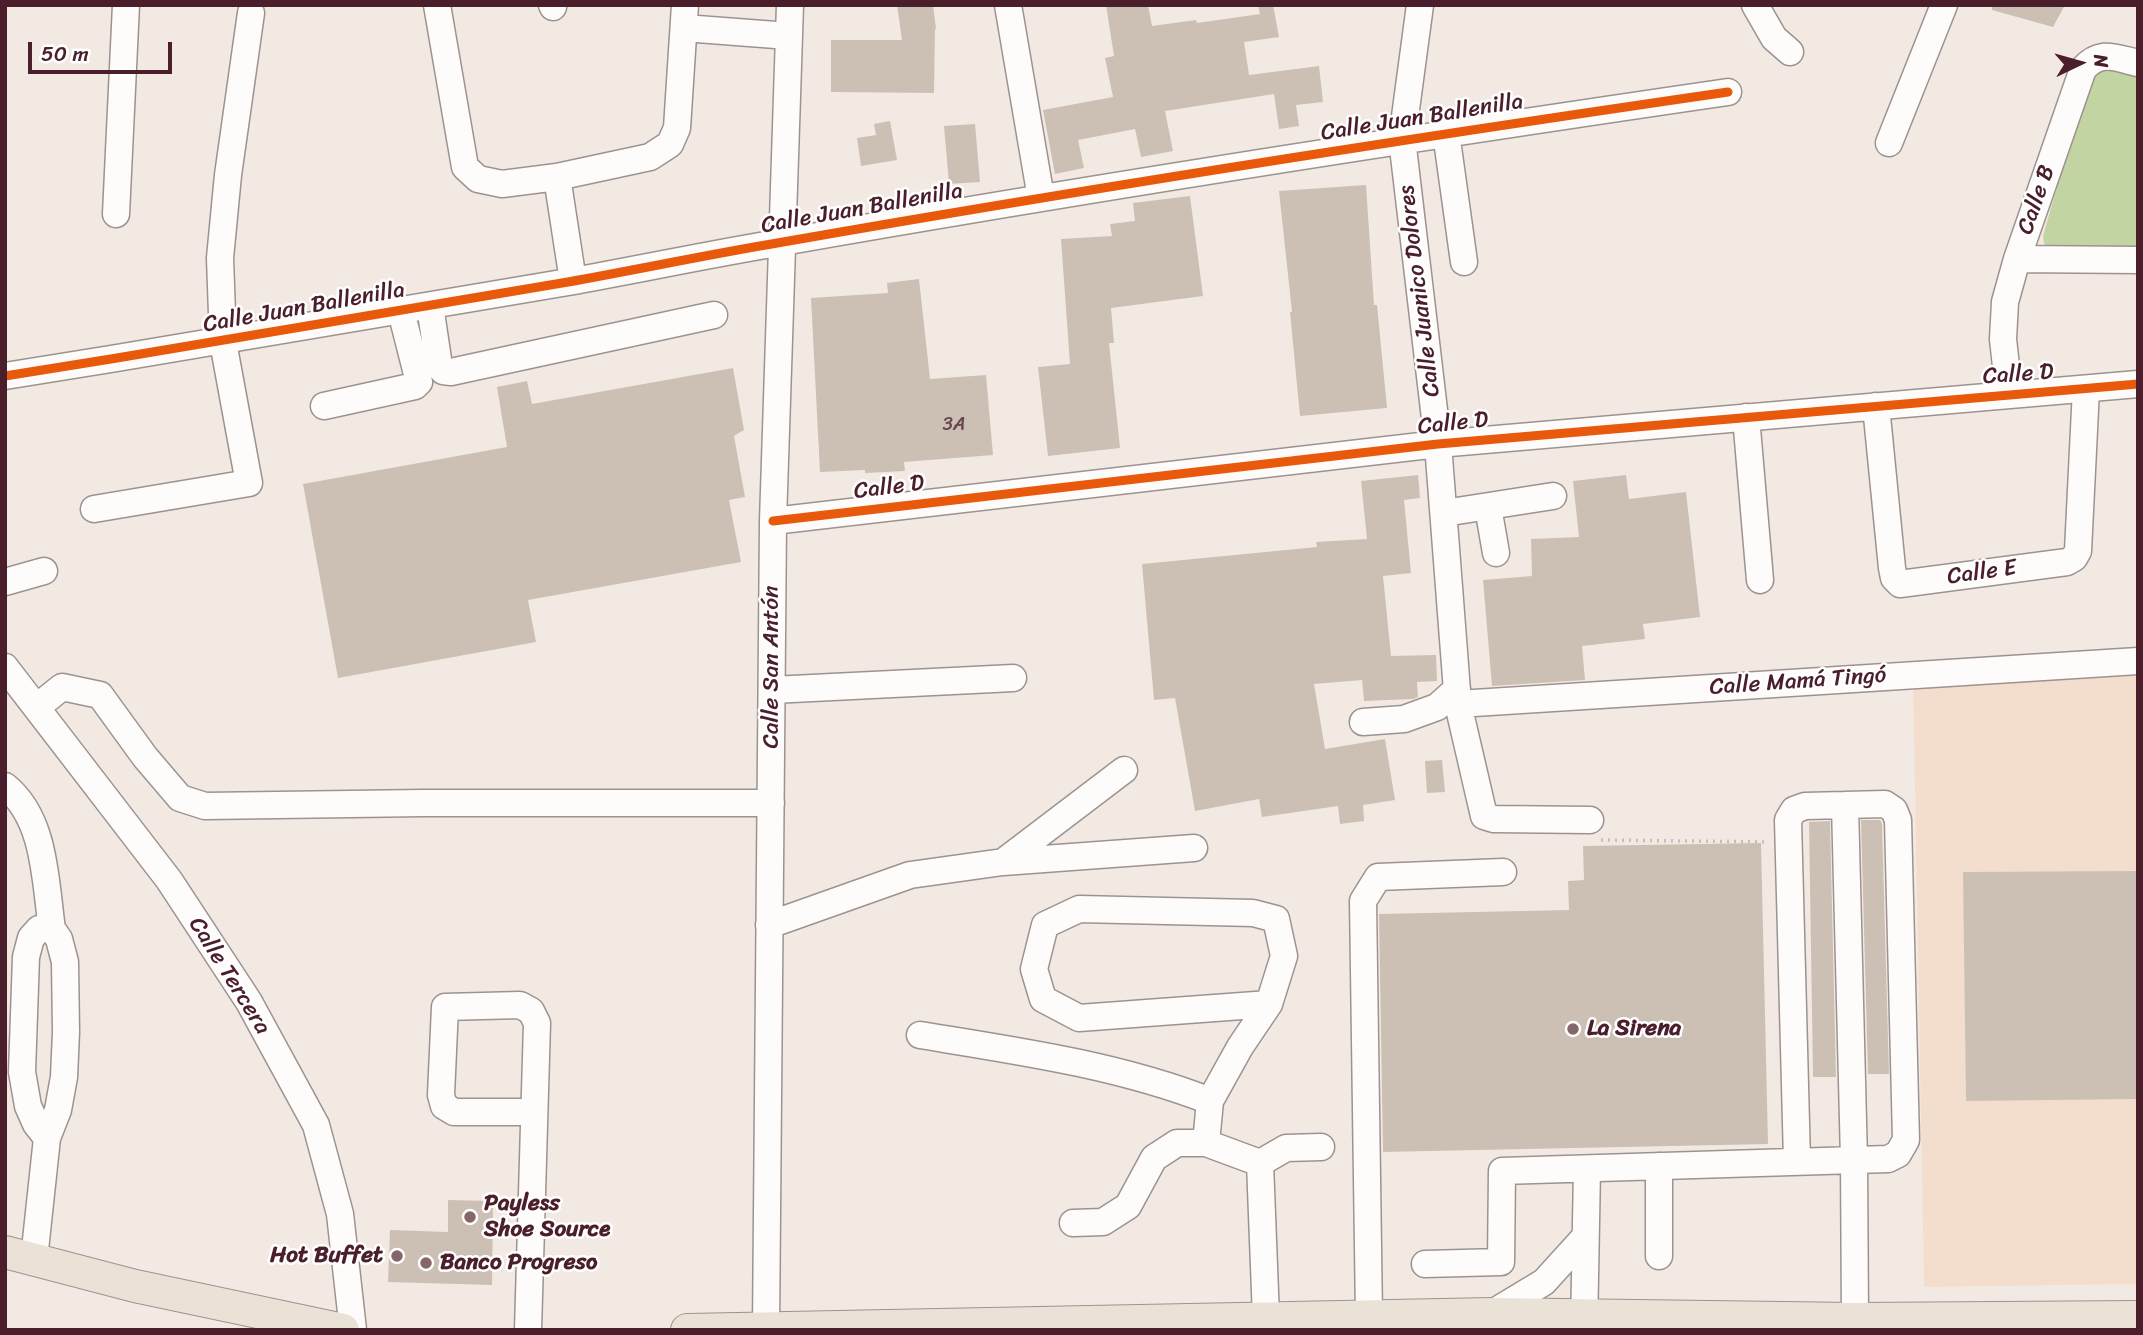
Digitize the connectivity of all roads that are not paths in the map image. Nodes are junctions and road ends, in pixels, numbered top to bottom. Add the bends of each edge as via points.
1 (126, 5) edge
2 (437, 5) edge
3 (790, 5) edge
4 (1008, 5) edge
5 (1420, 5) edge
6 (1755, 5) edge
7 (1944, 5) edge
8 (251, 13) dead end
9 (684, 16) edge
10 (789, 36) junction
11 (1790, 52) dead end
12 (2138, 63) edge
13 (1728, 92) dead end
14 (1446, 133) junction
15 (1402, 139) junction
16 (1889, 143) dead end
17 (556, 177) junction
18 (1041, 198) junction
19 (116, 214) dead end
20 (781, 242) junction
21 (2017, 259) junction
22 (2138, 260) edge
23 (1464, 262) dead end
24 (573, 281) junction
25 (430, 306) junction
26 (401, 311) junction
27 (714, 315) dead end
28 (222, 342) junction
29 (443, 371) junction
30 (416, 374) junction
31 (5, 376) edge
32 (2138, 384) edge
33 (2086, 389) junction
34 (2009, 394) junction
35 (324, 406) dead end
36 (1876, 406) junction
37 (1746, 417) junction
38 (1438, 444) junction
39 (1553, 496) dead end
40 (1488, 507) junction
41 (94, 509) dead end
42 (1444, 513) junction
43 (773, 521) junction
44 (1496, 553) dead end
45 (44, 571) dead end
46 (1760, 580) dead end
47 (5, 582) edge
48 (2138, 661) edge
49 (5, 667) edge
50 (1013, 678) dead end
51 (772, 690) junction
52 (1457, 696) junction
53 (37, 707) junction
54 (1363, 722) dead end
55 (1124, 770) dead end
56 (5, 786) edge
57 (771, 803) junction
58 (1845, 805) junction
59 (1590, 820) road end
60 (1194, 848) dead end
61 (1003, 862) junction
62 (1503, 872) dead end
63 (769, 925) junction
64 (52, 929) junction
65 (1269, 1004) junction
66 (920, 1035) dead end
67 (1210, 1101) junction
68 (534, 1112) junction
69 (47, 1138) junction
70 (1206, 1143) junction
71 (1321, 1147) dead end
72 (1854, 1160) junction
73 (1797, 1161) junction
74 (1261, 1163) junction
75 (1659, 1166) junction
76 (1587, 1169) junction
77 (1073, 1223) dead end
78 (1584, 1238) junction
79 (19, 1255) edge
80 (1659, 1256) dead end
81 (1425, 1264) dead end
82 (1491, 1314) junction
83 (1369, 1316) junction
84 (2138, 1317) edge
85 (1266, 1318) junction
86 (1855, 1319) junction
87 (1584, 1323) edge
88 (766, 1329) edge
89 (343, 1330) edge
90 (353, 1330) edge
91 (528, 1330) edge
92 (687, 1330) edge

1 - 19 street
2 - 17 street via 465,167 478,179 502,184
3 - 10 street, Calle San Antón
4 - 18 street
5 - 15 street, Calle Juanico Dolores
6 - 11 street via 1774,38
7 - 16 street
8 - 28 street via 220,258
9 - 10 street
9 - 17 street via 677,128 670,144 650,157
10 - 20 street, Calle San Antón
12 - 21 street, Calle B via 2105,56 2093,58 2083,69
13 - 14 street, Calle Juan Ballenilla
14 - 15 street, Calle Juan Ballenilla
14 - 23 street
15 - 18 street, Calle Juan Ballenilla
15 - 38 street, Calle Juanico Dolores
17 - 24 street
18 - 20 street, Calle Juan Ballenilla
20 - 24 street, Calle Juan Ballenilla
20 - 43 street, Calle San Antón
21 - 22 street
21 - 34 street, Calle B via 2002,320
24 - 25 street, Calle Juan Ballenilla
25 - 26 street, Calle Juan Ballenilla
25 - 29 street
26 - 28 street, Calle Juan Ballenilla
26 - 30 street
27 - 29 street
28 - 31 street, Calle Juan Ballenilla
28 - 41 street via 249,483
29 - 30 street
30 - 35 street via 419,382 415,386
32 - 33 street, Calle D
33 - 34 street, Calle D
33 - 36 street, Calle E via 2074,558 1900,584 1892,568
34 - 36 street, Calle D
36 - 37 street, Calle D
37 - 38 street, Calle D
37 - 46 street
38 - 42 street, Calle Juanico Dolores
38 - 43 street, Calle D
39 - 40 street
40 - 42 street
40 - 44 street
42 - 52 street, Calle Juanico Dolores
43 - 51 street, Calle San Antón
45 - 47 street
48 - 52 street, Calle Mamá Tingó
49 - 53 street, Calle Tercera
50 - 51 street
51 - 57 street, Calle San Antón
52 - 54 street via 1404,719
52 - 59 street, Calle Juanico Dolores via 1484,816
53 - 57 street via 62,687 100,695 180,798 205,806
53 - 90 street, Calle Tercera via 169,880 249,1002 316,1125 340,1214
55 - 61 street
56 - 64 street via 29,816 41,847
57 - 63 street, Calle San Antón
58 - 72 street
58 - 72 street via 1885,804 1898,820 1906,1140 1898,1154 1888,1159
58 - 73 street via 1799,807 1788,820
60 - 61 street
61 - 63 street via 910,875
62 - 83 street via 1378,877 1363,901
63 - 88 street, Calle San Antón
64 - 69 street via 60,939 65,962 66,1032 64,1077
64 - 69 street via 39,929 31,937 24,988 22,1072 28,1106
65 - 65 street via 1284,956 1276,919 1253,913 1079,909 1045,925 1034,969 1043,999 1079,1018
65 - 67 street
66 - 67 street via 1059,1058
67 - 70 street
68 - 68 street via 537,1023 531,1011 520,1005 445,1007 444,1106 459,1112
68 - 91 street
69 - 79 street
70 - 74 street
70 - 77 street via 1177,1143 1154,1158 1128,1206 1103,1222
71 - 74 street via 1286,1149
72 - 73 street
72 - 86 street
73 - 75 street
74 - 85 street
75 - 76 street
75 - 80 street
76 - 78 street
76 - 81 street via 1502,1171 1501,1262
78 - 82 street via 1544,1282
78 - 87 street
79 - 89 main road via 135,1286
82 - 83 main road
82 - 87 main road
83 - 85 main road
84 - 86 main road
85 - 88 main road
86 - 87 main road
88 - 92 main road

